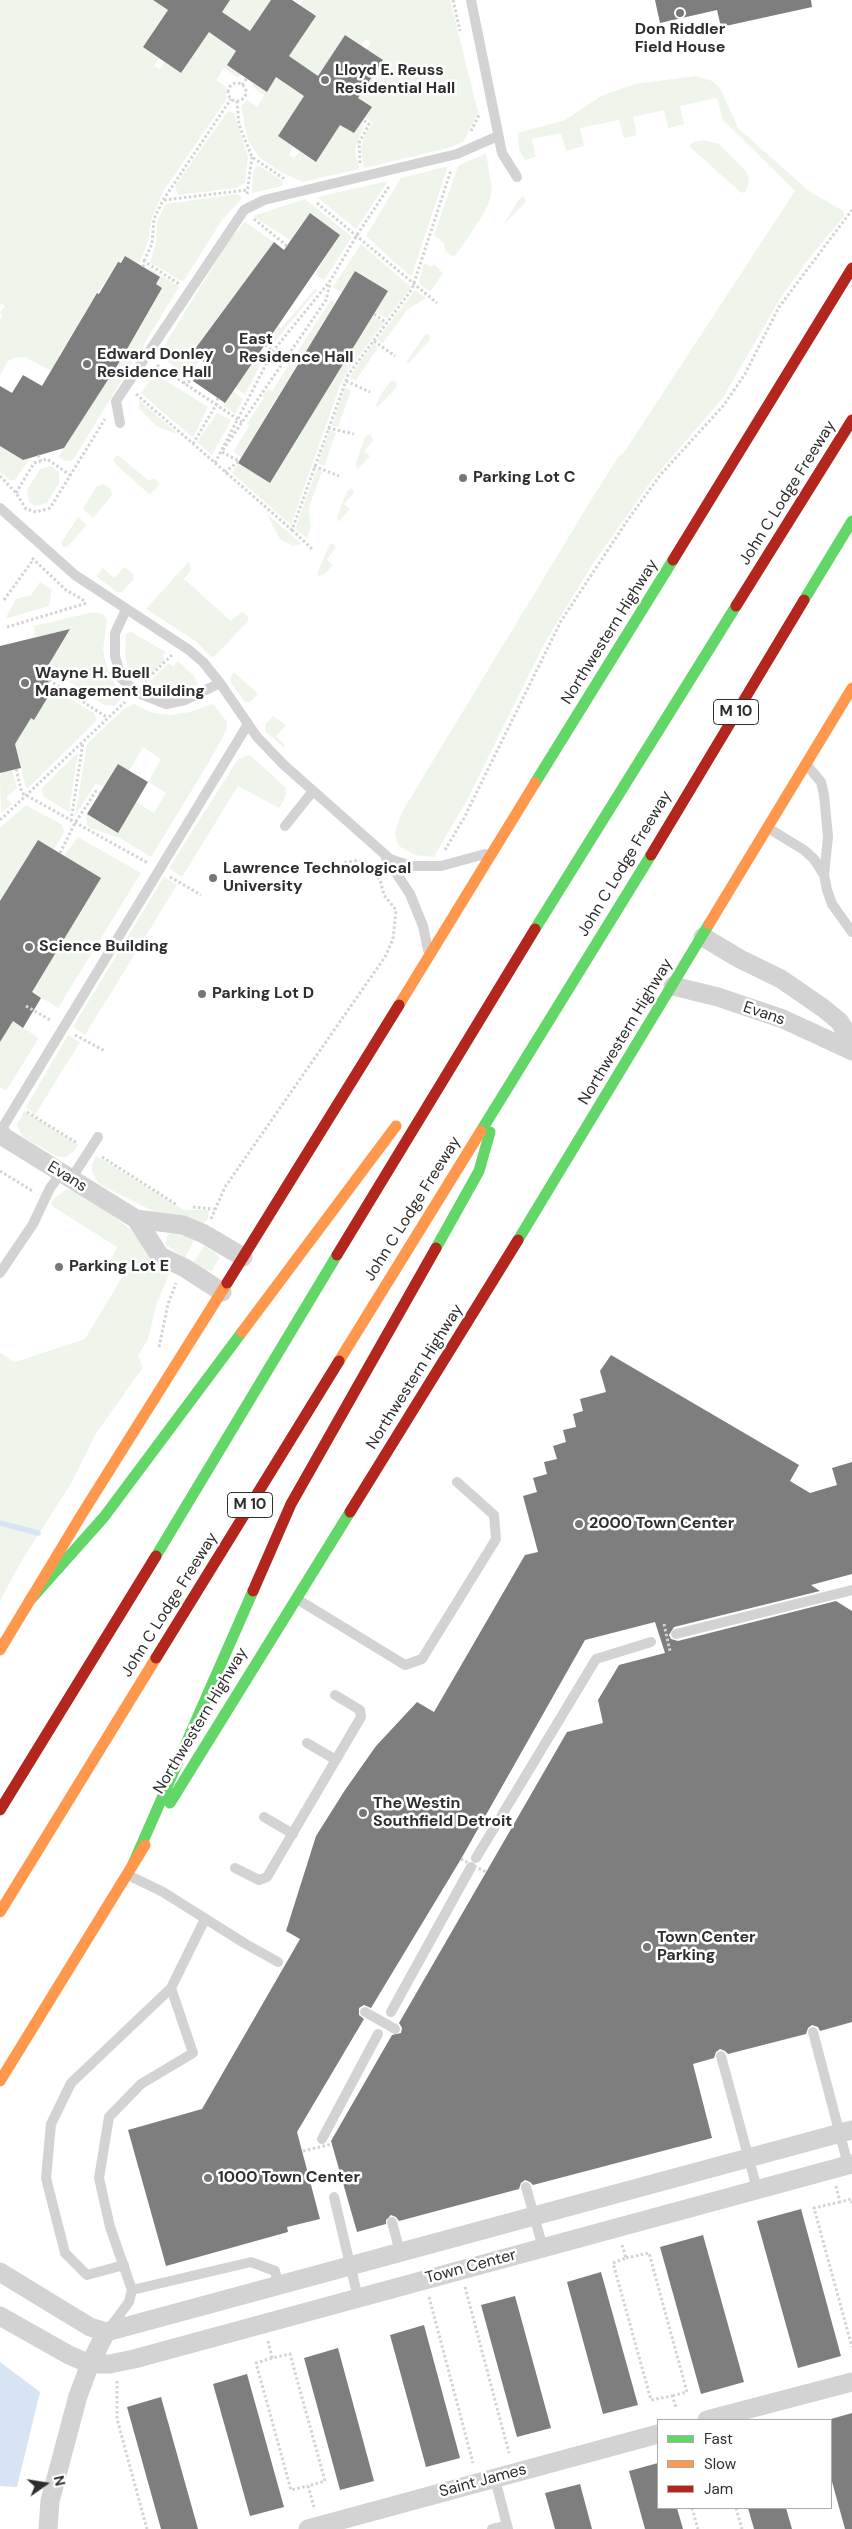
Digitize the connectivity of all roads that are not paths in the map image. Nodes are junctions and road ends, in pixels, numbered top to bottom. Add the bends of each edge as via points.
1 (471, 0) edge
2 (498, 136) junction
3 (517, 177) dead end
4 (852, 268) edge
5 (852, 420) edge
6 (120, 423) dead end
7 (0, 508) edge
8 (852, 522) edge
9 (126, 610) junction
10 (220, 683) junction
11 (852, 688) edge
12 (248, 724) junction
13 (805, 763) junction
14 (313, 791) junction
15 (285, 826) dead end
16 (767, 827) junction
17 (492, 851) junction
18 (386, 856) junction
19 (824, 875) junction
20 (852, 932) edge
21 (702, 936) junction
22 (429, 956) junction
23 (673, 986) junction
24 (487, 1004) junction
25 (852, 1040) edge
26 (852, 1051) edge
27 (421, 1093) dead end
28 (500, 1099) junction
29 (403, 1117) dead end
30 (0, 1132) edge
31 (98, 1137) dead end
32 (66, 1176) junction
33 (136, 1220) junction
34 (244, 1257) junction
35 (0, 1274) edge
36 (222, 1292) junction
37 (457, 1482) dead end
38 (852, 1590) edge
39 (296, 1598) junction
40 (30, 1600) junction
41 (676, 1634) dead end
42 (651, 1642) dead end
43 (0, 1650) edge
44 (335, 1695) dead end
45 (307, 1743) dead end
46 (336, 1760) junction
47 (0, 1810) edge
48 (264, 1818) dead end
49 (293, 1834) junction
50 (476, 1858) dead end
51 (471, 1867) dead end
52 (235, 1868) dead end
53 (130, 1869) junction
54 (0, 1912) edge
55 (205, 1919) junction
56 (278, 1962) dead end
57 (171, 1988) junction
58 (365, 2012) dead end
59 (391, 2012) dead end
60 (395, 2029) dead end
61 (813, 2032) dead end
62 (378, 2034) dead end
63 (721, 2056) dead end
64 (0, 2081) edge
65 (846, 2132) edge
66 (322, 2139) dead end
67 (749, 2157) junction
68 (850, 2164) edge
69 (526, 2187) dead end
70 (757, 2190) junction
71 (334, 2198) dead end
72 (534, 2216) junction
73 (392, 2222) dead end
74 (543, 2248) junction
75 (400, 2252) junction
76 (124, 2265) junction
77 (349, 2267) junction
78 (0, 2272) edge
79 (279, 2286) junction
80 (132, 2290) junction
81 (358, 2298) junction
82 (0, 2316) edge
83 (106, 2332) junction
84 (90, 2364) junction
85 (852, 2382) edge
86 (711, 2419) edge
87 (657, 2434) edge
88 (495, 2479) junction
89 (508, 2527) edge
90 (48, 2529) edge
91 (308, 2529) edge
92 (492, 2529) edge

1 - 2 lane
2 - 3 lane via 502,153
2 - 6 lane via 457,154 264,200 244,210 116,401
4 - 17 main road, Northwestern Highway
5 - 24 main road, John C Lodge Freeway
7 - 9 lane via 75,575
8 - 28 main road, John C Lodge Freeway / M 10 via 622,904
9 - 10 lane via 189,650
9 - 10 lane via 116,633 115,656 121,678 136,692 166,704 185,700
10 - 12 lane
11 - 13 main road, Northwestern Highway
12 - 14 lane via 284,765
12 - 30 lane
13 - 16 main road, Northwestern Highway
13 - 19 lane via 821,782 824,795 828,838
14 - 15 lane
14 - 18 lane
16 - 19 lane via 804,850
16 - 21 main road, Northwestern Highway
17 - 18 lane via 441,866 411,866
17 - 22 main road, Northwestern Highway
18 - 22 lane via 410,894 423,926
19 - 20 lane via 832,904
21 - 23 main road, Northwestern Highway
21 - 25 street, Evans via 816,1003 838,1021
22 - 34 main road, Northwestern Highway
23 - 26 street, Evans via 783,1019
23 - 39 main road, Northwestern Highway
24 - 27 main road
24 - 47 main road, John C Lodge Freeway
28 - 53 main road via 479,1171 291,1504
28 - 54 main road, John C Lodge Freeway / M 10
29 - 40 main road via 104,1517
30 - 32 street, Evans
31 - 32 lane
32 - 33 street, Evans
32 - 35 lane via 45,1198 33,1224
33 - 34 street, Evans via 183,1225
33 - 36 street, Evans via 160,1256
34 - 36 main road, Northwestern Highway
36 - 40 main road, Northwestern Highway
37 - 39 lane via 494,1515 496,1539 422,1659 405,1665
38 - 41 lane
39 - 53 main road, Northwestern Highway
40 - 43 main road, Northwestern Highway
42 - 50 lane via 596,1659
44 - 46 lane via 360,1710 361,1717
45 - 46 lane
46 - 49 lane
48 - 49 lane
49 - 52 lane via 267,1877 259,1880
51 - 59 lane
53 - 55 lane
53 - 64 main road, Northwestern Highway
55 - 56 lane
55 - 57 lane
57 - 76 lane via 193,2053 141,2084 109,2117 99,2178 110,2227
57 - 76 lane via 71,2083 51,2124 46,2178 66,2253 87,2275
58 - 60 lane, bridge
61 - 65 lane
62 - 66 lane
63 - 67 lane
65 - 67 street, Town Center
65 - 68 lane
67 - 70 lane
67 - 72 street, Town Center
68 - 70 street, Town Center
69 - 72 lane
70 - 74 street, Town Center
71 - 77 lane
72 - 74 lane
72 - 75 street, Town Center
73 - 75 lane
74 - 81 street, Town Center
75 - 77 street, Town Center
76 - 80 lane
77 - 79 street, Town Center
77 - 81 lane
78 - 83 street via 90,2326
79 - 80 lane via 275,2271 251,2262
79 - 83 street, Town Center
80 - 83 lane via 129,2302
81 - 84 street, Town Center via 134,2359
82 - 84 street, Town Center
83 - 84 street
84 - 90 street via 78,2396 50,2501
85 - 86 street
87 - 88 street, Saint James
88 - 89 lane
88 - 91 street, Saint James
89 - 92 lane

